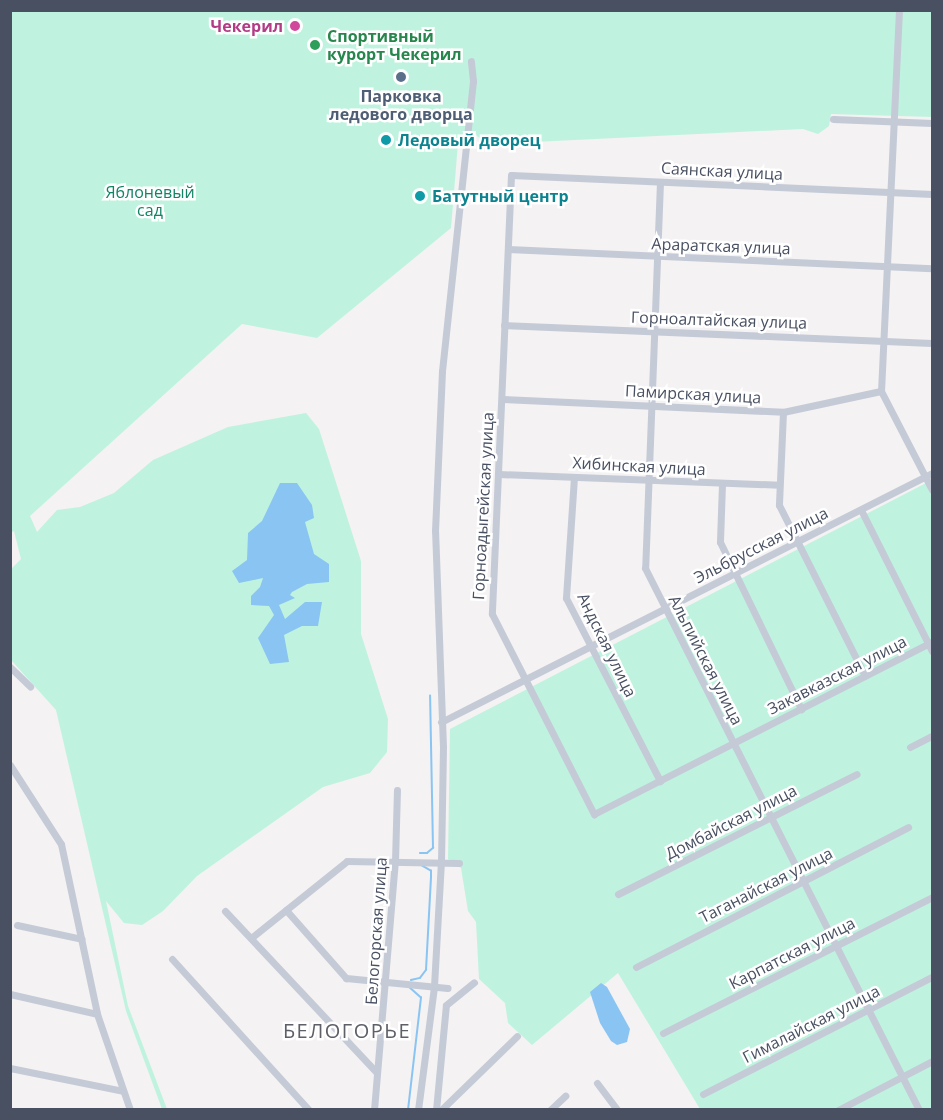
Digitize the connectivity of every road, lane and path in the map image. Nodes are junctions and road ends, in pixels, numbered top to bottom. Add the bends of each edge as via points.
1 (899, 10) edge
2 (471, 61) dead end
3 (833, 119) dead end
4 (893, 121) junction
5 (933, 123) edge
6 (511, 175) joint
7 (660, 182) junction
8 (890, 192) junction
9 (933, 194) edge
10 (508, 249) junction
11 (658, 256) junction
12 (887, 266) junction
13 (933, 268) edge
14 (504, 325) junction
15 (655, 331) junction
16 (884, 341) junction
17 (933, 343) edge
18 (881, 391) junction
19 (502, 399) junction
20 (652, 405) junction
21 (783, 412) junction
22 (499, 474) junction
23 (929, 475) edge
24 (574, 477) junction
25 (648, 481) junction
26 (722, 484) junction
27 (779, 485) junction
28 (933, 490) edge
29 (861, 510) junction
30 (797, 542) junction
31 (734, 574) junction
32 (665, 609) junction
33 (931, 645) edge
34 (592, 646) junction
35 (10, 667) edge
36 (865, 676) junction
37 (525, 678) junction
38 (30, 686) dead end
39 (801, 709) junction
40 (441, 722) junction
41 (933, 736) edge
42 (733, 743) junction
43 (910, 747) dead end
44 (10, 765) edge
45 (857, 774) dead end
46 (660, 781) junction
47 (397, 790) dead end
48 (594, 814) joint
49 (770, 817) junction
50 (908, 827) dead end
51 (395, 861) junction
52 (441, 862) junction
53 (459, 863) dead end
54 (803, 881) junction
55 (618, 894) dead end
56 (933, 897) edge
57 (286, 910) junction
58 (225, 911) dead end
59 (17, 925) dead end
60 (251, 938) junction
61 (82, 939) junction
62 (836, 946) junction
63 (172, 959) dead end
64 (636, 967) dead end
65 (933, 978) edge
66 (386, 981) junction
67 (474, 982) dead end
68 (434, 986) junction
69 (448, 988) dead end
70 (10, 994) edge
71 (868, 1010) junction
72 (97, 1014) junction
73 (663, 1033) dead end
74 (517, 1036) dead end
75 (933, 1061) edge
76 (10, 1068) edge
77 (376, 1072) junction
78 (902, 1077) junction
79 (597, 1083) dead end
80 (123, 1091) junction
81 (703, 1094) dead end
82 (565, 1096) dead end
83 (130, 1110) edge
84 (309, 1110) edge
85 (374, 1110) edge
86 (418, 1110) edge
87 (436, 1110) edge
88 (441, 1110) edge
89 (550, 1110) edge
90 (617, 1110) edge
91 (838, 1110) edge
92 (919, 1110) edge

1 - 4 street
2 - 40 street via 473,81 442,371 435,531
3 - 4 street
4 - 5 street
4 - 8 street
6 - 7 street, Саянская улица
6 - 10 street, Горноадыгейская улица
7 - 8 street, Саянская улица
7 - 11 street, Альпийская улица
8 - 9 street, Саянская улица
8 - 12 street
10 - 11 street, Араратская улица
10 - 14 street, Горноадыгейская улица
11 - 12 street, Араратская улица
11 - 15 street, Альпийская улица
12 - 13 street, Араратская улица
12 - 16 street
14 - 15 street, Горноалтайская улица
14 - 19 street, Горноадыгейская улица
15 - 16 street, Горноалтайская улица
15 - 20 street, Альпийская улица
16 - 17 street, Горноалтайская улица
16 - 18 street
18 - 21 street, Памирская улица
18 - 23 street
19 - 20 street, Памирская улица
19 - 22 street, Горноадыгейская улица
20 - 21 street, Памирская улица
20 - 25 street, Альпийская улица
21 - 27 street
22 - 24 street, Хибинская улица
22 - 37 street, Горноадыгейская улица via 492,615
23 - 28 street
23 - 29 street, Эльбрусская улица
24 - 25 street, Хибинская улица
24 - 34 street, Андская улица via 566,598
25 - 26 street, Хибинская улица
25 - 32 street, Альпийская улица via 645,568
26 - 27 street, Хибинская улица
26 - 31 street via 720,542
27 - 30 street via 779,506
29 - 30 street, Эльбрусская улица
29 - 33 street
30 - 31 street, Эльбрусская улица
30 - 36 street
31 - 32 street, Эльбрусская улица
31 - 39 street
32 - 34 street, Эльбрусская улица
32 - 42 street, Альпийская улица
33 - 36 street, Закавказская улица
34 - 37 street, Эльбрусская улица
34 - 46 street, Андская улица
35 - 38 street
36 - 39 street, Закавказская улица
37 - 40 street, Эльбрусская улица
37 - 48 street, Горноадыгейская улица
39 - 42 street, Закавказская улица
40 - 52 street
41 - 43 street
42 - 46 street, Закавказская улица
42 - 49 street, Альпийская улица
44 - 61 street via 61,844
45 - 49 street, Домбайская улица
46 - 48 street, Закавказская улица
47 - 51 street, Белогорская улица
49 - 54 street, Альпийская улица
49 - 55 street, Домбайская улица
50 - 54 street, Таганайская улица
51 - 52 street
51 - 57 street via 347,861
51 - 66 street, Белогорская улица
52 - 53 street
52 - 68 street
54 - 62 street, Альпийская улица
54 - 64 street, Таганайская улица
56 - 62 street, Карпатская улица
57 - 60 street
57 - 66 street via 346,978
58 - 60 street
59 - 61 street
60 - 77 street
61 - 72 street
62 - 71 street, Альпийская улица
62 - 73 street, Карпатская улица
63 - 84 street
65 - 71 street, Гималайская улица
66 - 68 street
66 - 77 street, Белогорская улица
67 - 87 street via 446,1005
68 - 69 street
68 - 86 street
70 - 72 street
71 - 78 street, Альпийская улица
71 - 81 street, Гималайская улица
72 - 80 street
74 - 88 street
75 - 78 street
76 - 80 street
77 - 85 street, Белогорская улица
78 - 91 street
78 - 92 street, Альпийская улица
79 - 90 street
80 - 83 street
82 - 89 street

